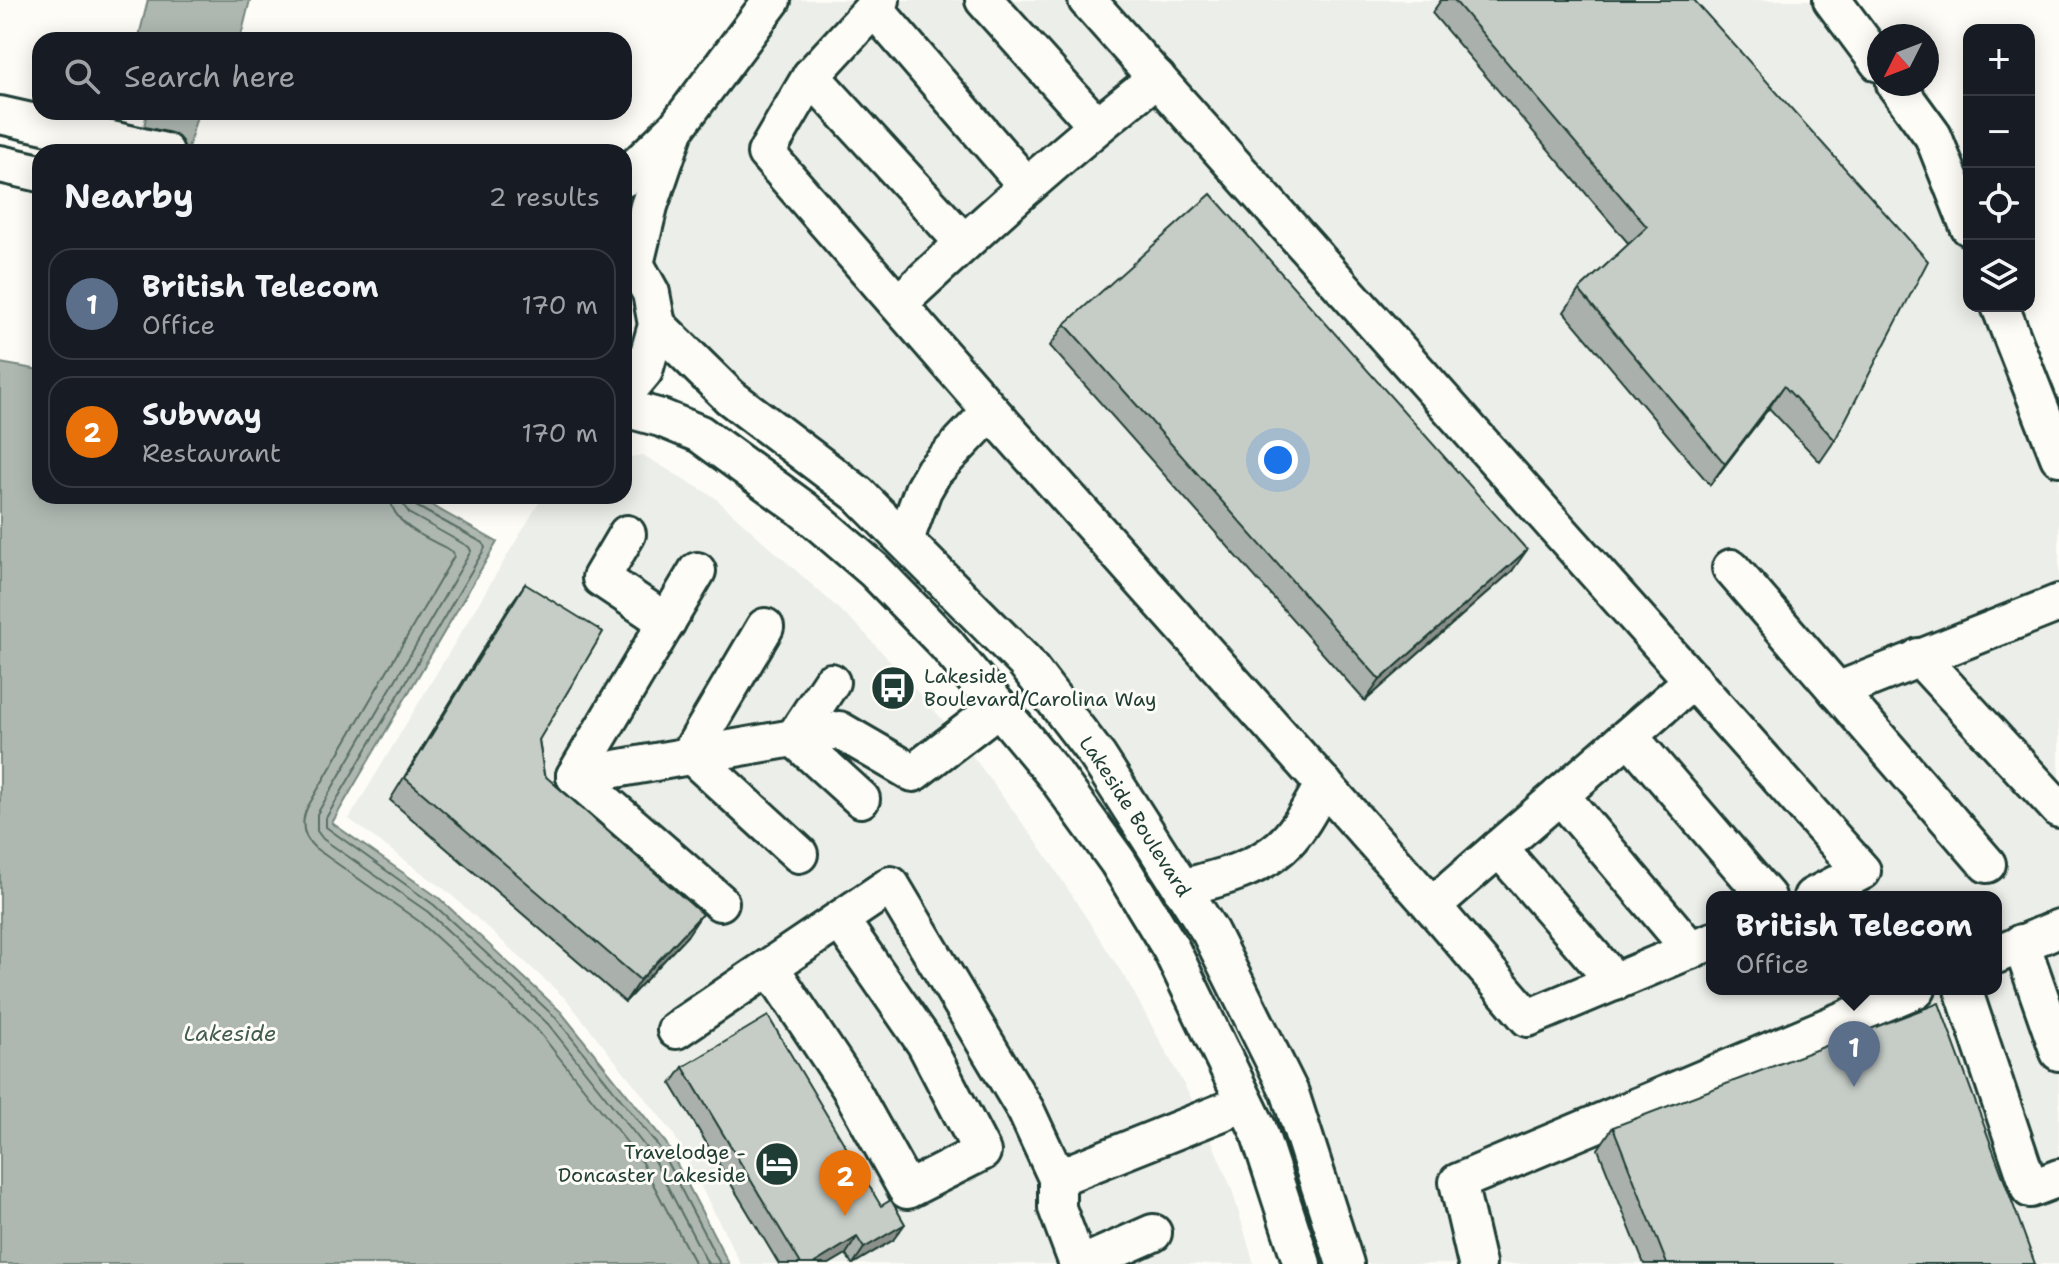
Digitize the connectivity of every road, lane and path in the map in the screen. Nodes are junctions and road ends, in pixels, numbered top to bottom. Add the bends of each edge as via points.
1 (772, 0) edge
2 (984, 0) edge
3 (1087, 0) edge
4 (1832, 0) edge
5 (877, 4) edge
6 (1867, 47) edge
7 (811, 76) junction
8 (1157, 78) junction
9 (1904, 96) edge
10 (0, 115) edge
11 (1096, 125) junction
12 (676, 128) junction
13 (129, 144) edge
14 (0, 164) edge
15 (632, 170) edge
16 (32, 171) edge
17 (1027, 186) junction
18 (1963, 212) edge
19 (964, 243) junction
20 (632, 252) edge
21 (632, 264) edge
22 (898, 304) junction
23 (2002, 312) edge
24 (657, 325) junction
25 (632, 385) edge
26 (632, 410) edge
27 (991, 411) junction
28 (2059, 457) edge
29 (627, 534) dead end
30 (905, 540) junction
31 (1731, 568) dead end
32 (697, 571) dead end
33 (2059, 603) edge
34 (667, 622) junction
35 (765, 627) dead end
36 (1919, 657) junction
37 (1693, 680) junction
38 (831, 682) dead end
39 (1837, 691) junction
40 (999, 707) junction
41 (1629, 736) junction
42 (794, 738) junction
43 (690, 754) junction
44 (575, 776) junction
45 (1324, 784) junction
46 (1560, 795) junction
47 (861, 799) dead end
48 (2059, 809) edge
49 (1499, 848) junction
50 (799, 854) dead end
51 (1987, 864) dead end
52 (1181, 888) junction
53 (1762, 891) edge
54 (1824, 891) edge
55 (720, 902) dead end
56 (1432, 906) junction
57 (840, 920) junction
58 (2059, 928) edge
59 (1701, 946) edge
60 (2009, 949) edge
61 (770, 967) junction
62 (1615, 982) junction
63 (1903, 995) edge
64 (1965, 995) edge
65 (676, 1030) dead end
66 (2059, 1052) edge
67 (1245, 1103) junction
68 (1057, 1178) junction
69 (2059, 1178) edge
70 (1153, 1233) dead end
71 (1081, 1264) edge
72 (1302, 1264) edge
73 (1345, 1264) edge
74 (1477, 1264) edge

1 - 12 street
2 - 11 street
3 - 8 street
4 - 6 street
5 - 7 street
5 - 17 street
7 - 19 street
7 - 22 street via 766,153
8 - 11 street
8 - 37 street
9 - 18 street via 1933,136
10 - 13 street
11 - 17 street
12 - 15 street
12 - 20 street
14 - 16 street
17 - 19 street
19 - 22 street
21 - 24 street via 651,293
22 - 27 street
23 - 28 street
24 - 25 street via 644,371
24 - 30 street, Lakeside Boulevard via 730,397 858,494
26 - 40 street, Lakeside Boulevard via 700,434 803,509 874,570
27 - 30 street via 934,471
27 - 45 street
29 - 34 street via 601,578
30 - 52 street, Lakeside Boulevard via 1025,662 1098,757
31 - 39 street
32 - 34 street
33 - 36 street
34 - 44 street
35 - 43 street
36 - 39 street
36 - 48 street
37 - 41 street
37 - 54 street via 1862,871
38 - 42 street
39 - 51 street
40 - 42 street via 913,773 839,730
40 - 67 street, Lakeside Boulevard via 1118,862 1171,949
41 - 46 street
41 - 53 street
42 - 43 street
42 - 47 street
43 - 44 street
43 - 50 street
44 - 55 street
45 - 52 street via 1281,847 1234,873
45 - 56 street
46 - 49 street
46 - 59 street
49 - 56 street
49 - 62 street
52 - 73 street, Lakeside Boulevard via 1210,932 1290,1093
56 - 62 street via 1528,1018
57 - 61 street
57 - 61 street via 925,1043 982,1152 907,1190 849,1086
57 - 68 street via 891,885 1015,1089
58 - 60 street
59 - 62 street
60 - 66 street
61 - 65 street
63 - 74 street via 1458,1182
64 - 69 street via 2030,1189
67 - 68 street
67 - 72 street, Lakeside Boulevard
68 - 71 street via 1057,1208
70 - 71 street

